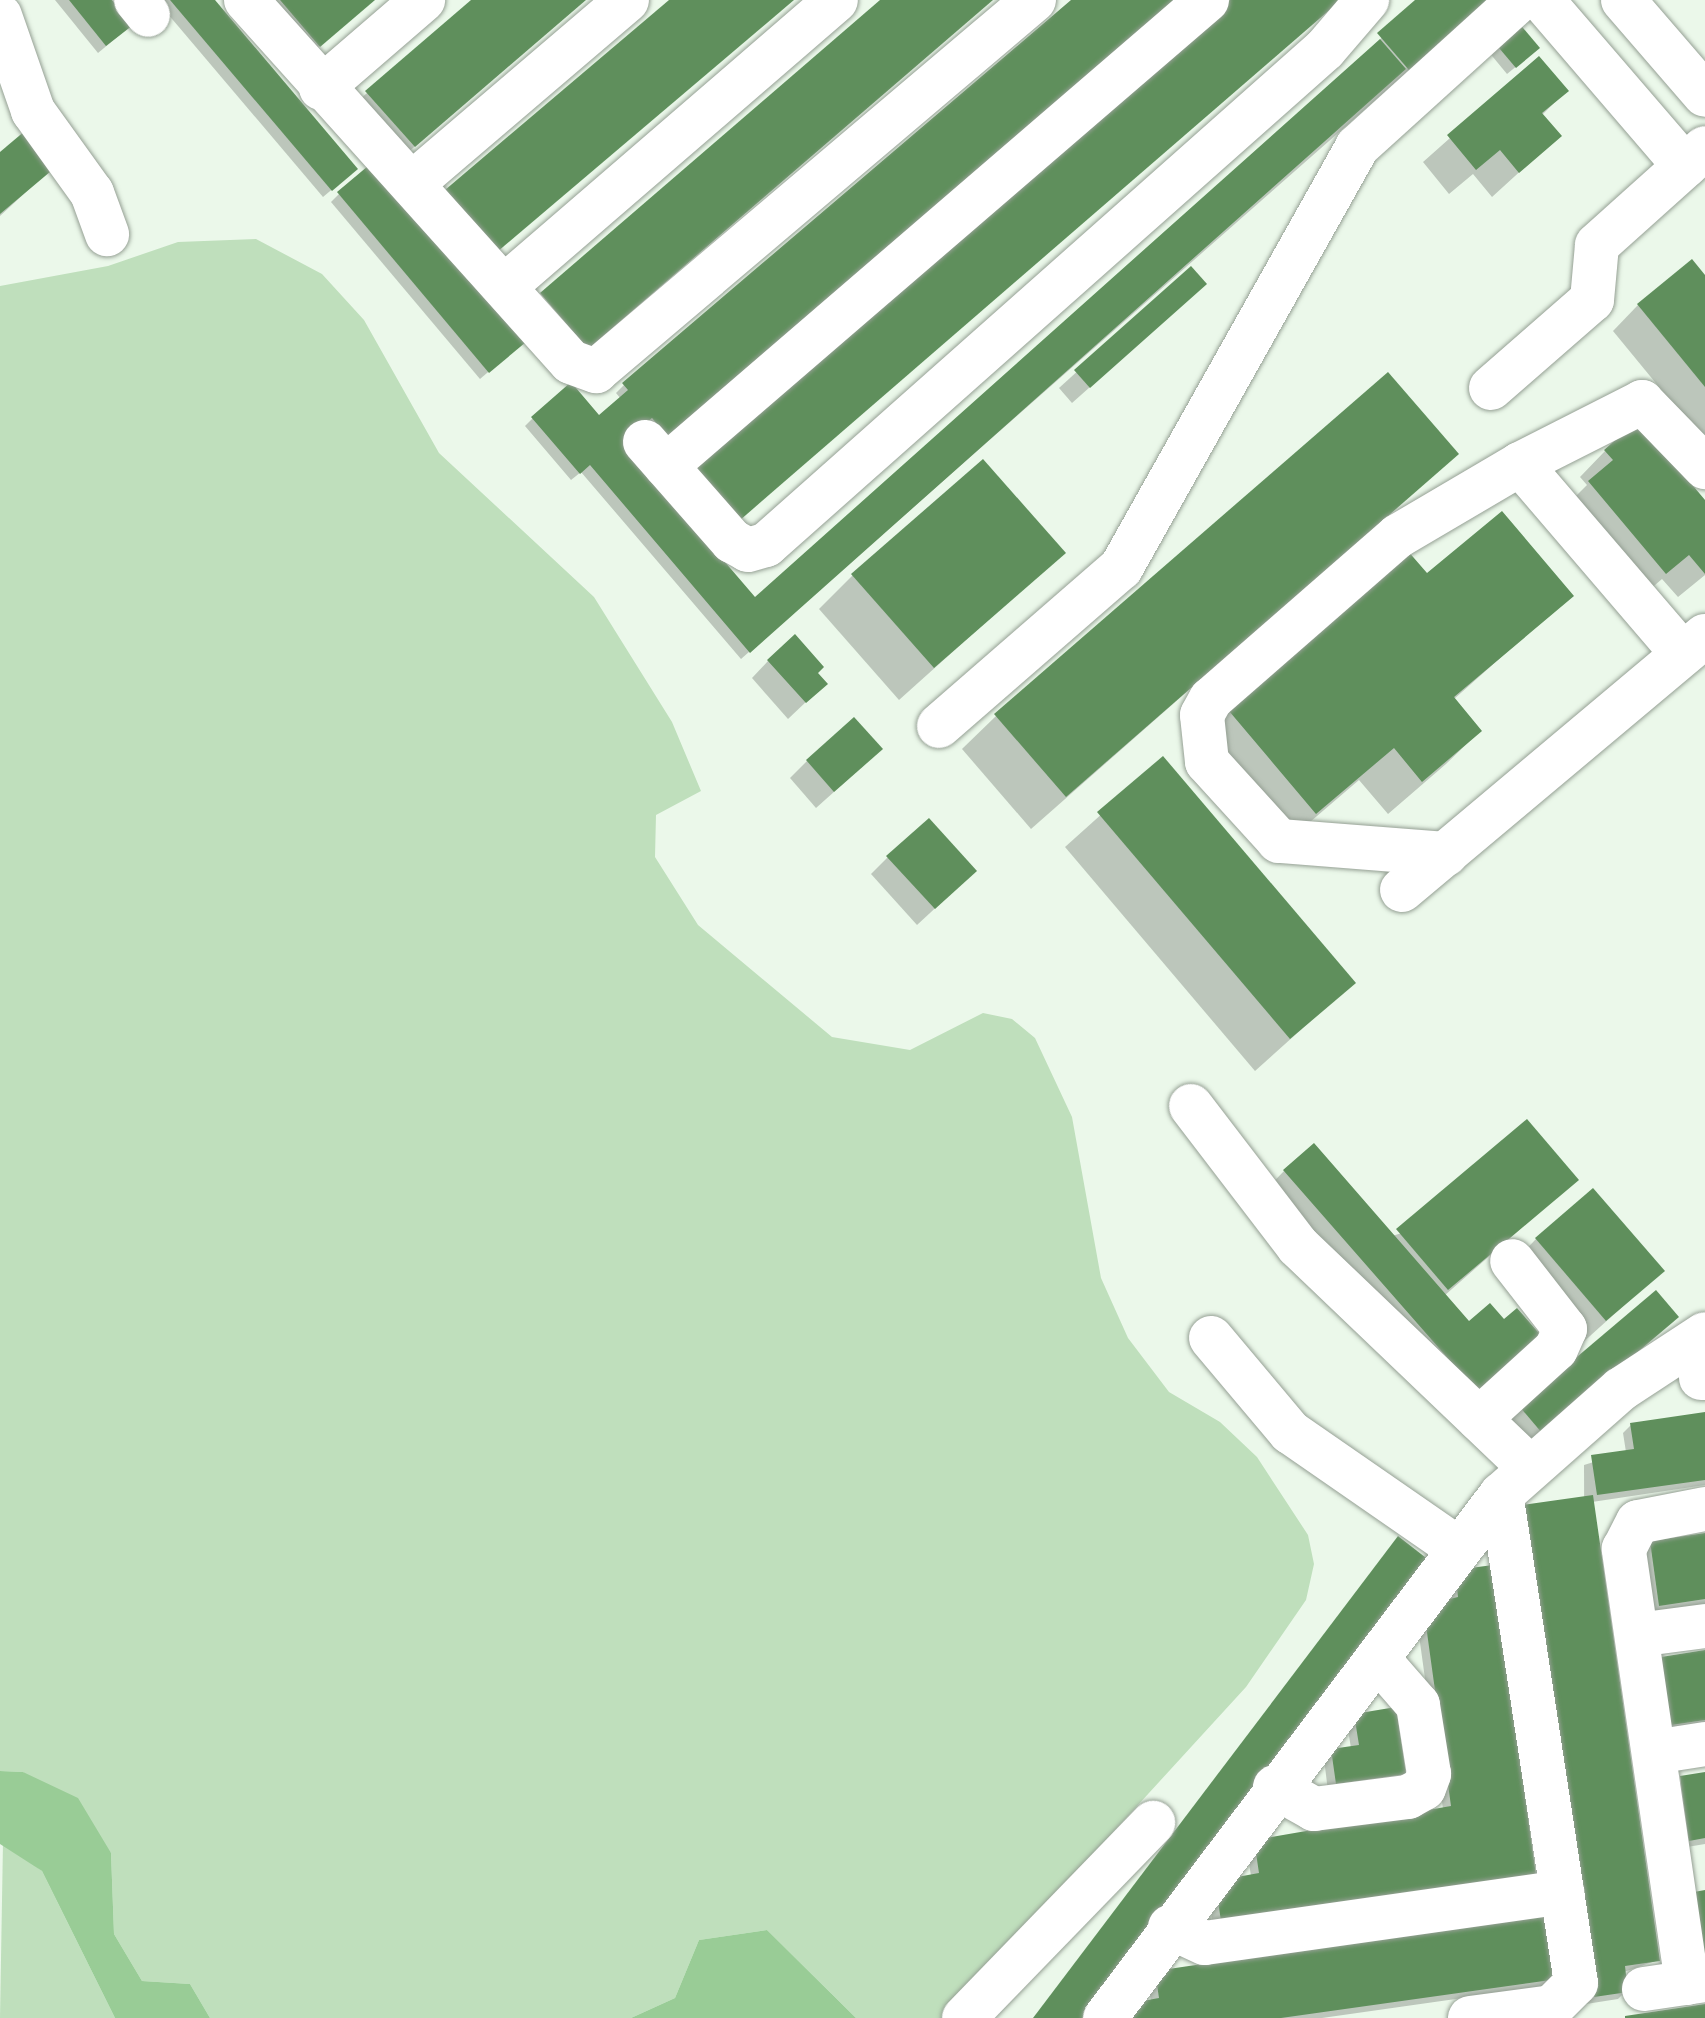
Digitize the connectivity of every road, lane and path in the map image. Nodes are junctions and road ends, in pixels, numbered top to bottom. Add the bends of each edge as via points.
1 (246, 0) edge
2 (423, 0) edge
3 (627, 0) edge
4 (836, 0) edge
5 (1034, 0) edge
6 (1207, 0) edge
7 (1367, 0) edge
8 (1519, 0) edge
9 (1542, 0) edge
10 (1623, 0) edge
11 (2, 28) edge
12 (321, 88) junction
13 (1705, 95) edge
14 (1695, 157) edge
15 (414, 182) junction
16 (107, 234) dead end
17 (505, 286) junction
18 (1491, 388) dead end
19 (1520, 464) junction
20 (1705, 467) edge
21 (1694, 645) edge
22 (939, 726) dead end
23 (1446, 854) junction
24 (1402, 890) dead end
25 (1191, 1106) dead end
26 (1512, 1261) dead end
27 (1705, 1334) edge
28 (1211, 1338) dead end
29 (1479, 1419) junction
30 (1516, 1481) junction
31 (1705, 1509) edge
32 (1459, 1549) junction
33 (1705, 1626) edge
34 (1637, 1635) junction
35 (1377, 1658) junction
36 (1705, 1744) edge
37 (1654, 1752) junction
38 (1275, 1787) junction
39 (1153, 1823) dead end
40 (1688, 1867) edge
41 (1562, 1892) junction
42 (1170, 1927) junction
43 (1696, 1982) edge
44 (1644, 1989) dead end
45 (964, 2018) edge
46 (1105, 2018) edge
47 (1470, 2018) edge

1 - 12 lane
2 - 12 lane
3 - 15 lane
4 - 17 lane
5 - 17 lane via 596,371 571,362
6 - 7 lane via 655,454 732,541 748,550 766,545 1325,49
8 - 22 lane via 1357,147 1121,568
9 - 14 lane
10 - 13 lane
11 - 16 lane via 33,111 92,193
12 - 15 lane
14 - 18 lane via 1597,245 1592,300
15 - 17 lane
19 - 20 lane via 1642,402
19 - 21 lane
19 - 23 lane via 1398,536 1211,699 1202,715 1201,741 1218,781 1279,841
21 - 23 lane
23 - 24 lane
25 - 29 lane via 1298,1246
26 - 29 lane via 1565,1329 1556,1349
27 - 30 lane via 1621,1389
28 - 32 lane via 1290,1432
29 - 30 lane
30 - 32 lane
30 - 41 lane
31 - 34 lane via 1652,1517 1630,1533 1624,1549
32 - 35 lane
33 - 34 lane
34 - 37 lane
35 - 38 lane
35 - 38 lane via 1418,1705 1429,1774 1424,1788 1408,1797 1314,1809
36 - 37 lane
37 - 40 lane
38 - 42 lane
39 - 45 lane
40 - 43 lane
41 - 42 lane via 1205,1943
41 - 47 lane via 1573,1994 1552,2007
42 - 46 lane
43 - 44 lane

